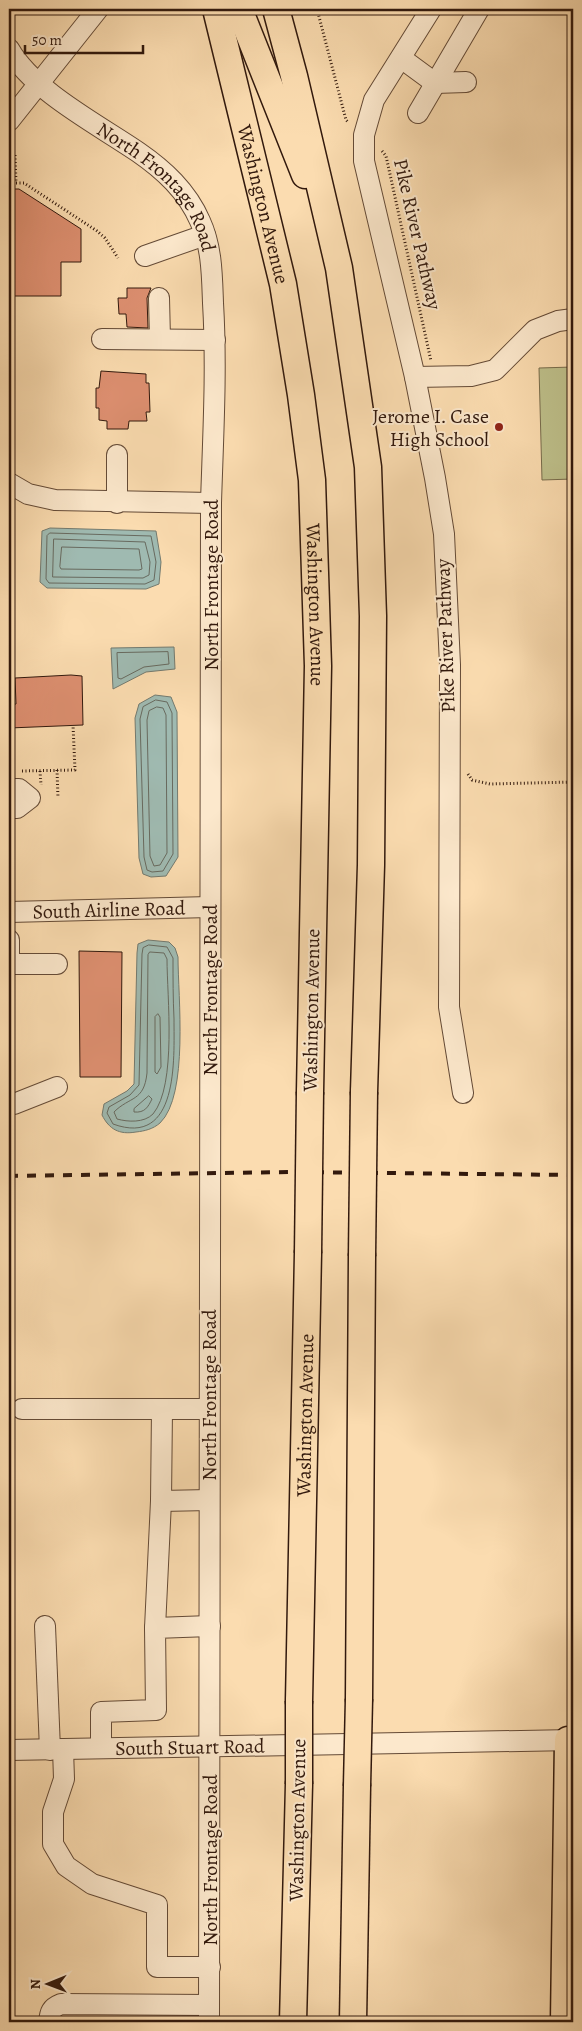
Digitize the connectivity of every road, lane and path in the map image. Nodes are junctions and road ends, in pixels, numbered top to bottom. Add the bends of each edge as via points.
1 (98, 9) edge
2 (216, 9) edge
3 (239, 9) edge
4 (276, 9) edge
5 (318, 9) edge
6 (431, 9) edge
7 (479, 9) edge
8 (9, 49) edge
9 (401, 58) junction
10 (466, 82) dead end
11 (435, 83) junction
12 (38, 84) junction
13 (418, 113) dead end
14 (9, 121) edge
15 (351, 125) dead end
16 (380, 146) dead end
17 (15, 155) dead end
18 (9, 183) edge
19 (16, 183) junction
20 (329, 225) junction
21 (205, 235) junction
22 (145, 256) dead end
23 (118, 258) dead end
24 (159, 298) dead end
25 (573, 319) edge
26 (102, 338) dead end
27 (160, 340) junction
28 (215, 340) junction
29 (432, 363) dead end
30 (415, 377) junction
31 (117, 455) dead end
32 (9, 483) edge
33 (117, 503) junction
34 (211, 503) junction
35 (73, 725) dead end
36 (57, 770) junction
37 (17, 771) dead end
38 (468, 773) dead end
39 (573, 782) edge
40 (9, 790) edge
41 (58, 798) dead end
42 (9, 808) edge
43 (210, 907) junction
44 (9, 912) edge
45 (9, 940) edge
46 (57, 964) dead end
47 (57, 1087) dead end
48 (463, 1093) dead end
49 (14, 1104) dead end
50 (209, 1408) junction
51 (22, 1409) dead end
52 (162, 1409) junction
53 (209, 1500) junction
54 (161, 1501) junction
55 (45, 1626) dead end
56 (210, 1626) junction
57 (155, 1628) junction
58 (564, 1740) edge
59 (210, 1746) junction
60 (102, 1748) junction
61 (57, 1749) junction
62 (9, 1750) edge
63 (573, 1827) edge
64 (567, 1852) junction
65 (353, 1928) junction
66 (210, 1968) junction
67 (209, 2013) edge
68 (48, 2022) edge
69 (293, 2022) edge
70 (353, 2022) edge
71 (364, 2022) edge
72 (550, 2022) edge
73 (564, 2022) edge

1 - 12 street
2 - 69 main road, Washington Avenue, bridge via 283,284 312,480 318,666
3 - 20 main road via 297,159
4 - 20 main road
5 - 15 path via 346,120
6 - 9 street
7 - 11 street
8 - 12 street, North Frontage Road
9 - 11 street
9 - 30 street via 374,100 364,135 364,161
10 - 11 street
11 - 13 street
12 - 14 street
12 - 21 street, North Frontage Road via 168,176 192,206
16 - 29 path, Pike River Pathway via 386,156
17 - 19 path
18 - 19 path
19 - 23 path via 24,183 97,231
20 - 65 main road, bridge via 353,351 368,467 373,626 371,865 364,1092 358,1786
21 - 22 street
21 - 28 street, North Frontage Road via 211,264
24 - 27 street
25 - 30 street via 534,330 495,370 471,376
26 - 27 street
27 - 28 street
28 - 34 street, North Frontage Road
30 - 48 street via 444,534 450,675 450,1007
31 - 33 street
32 - 33 street via 28,494 55,500
33 - 34 street
34 - 43 street, North Frontage Road
35 - 36 path via 75,770
36 - 37 path
36 - 41 path
38 - 39 path via 472,780 490,784
40 - 42 street via 19,789 30,798 18,808
43 - 44 street, South Airline Road
43 - 50 street, North Frontage Road
45 - 46 street via 9,964
47 - 49 street
50 - 52 street
50 - 53 street, North Frontage Road
51 - 52 street
52 - 54 street
53 - 54 street
53 - 56 street, North Frontage Road
54 - 57 street
55 - 61 street
56 - 57 street
56 - 59 street, North Frontage Road
57 - 60 street via 156,1710 101,1712
58 - 59 street, South Stuart Road
58 - 64 main road
58 - 72 main road
59 - 60 street, South Stuart Road
59 - 66 street, North Frontage Road
60 - 61 street, South Stuart Road
61 - 62 street, South Stuart Road
61 - 66 street via 64,1779 53,1812 52,1844 66,1866 92,1884 157,1905 157,1967
63 - 64 main road
64 - 73 main road
65 - 70 main road
65 - 71 main road
66 - 67 street, North Frontage Road
67 - 68 street via 61,2004 53,2007

